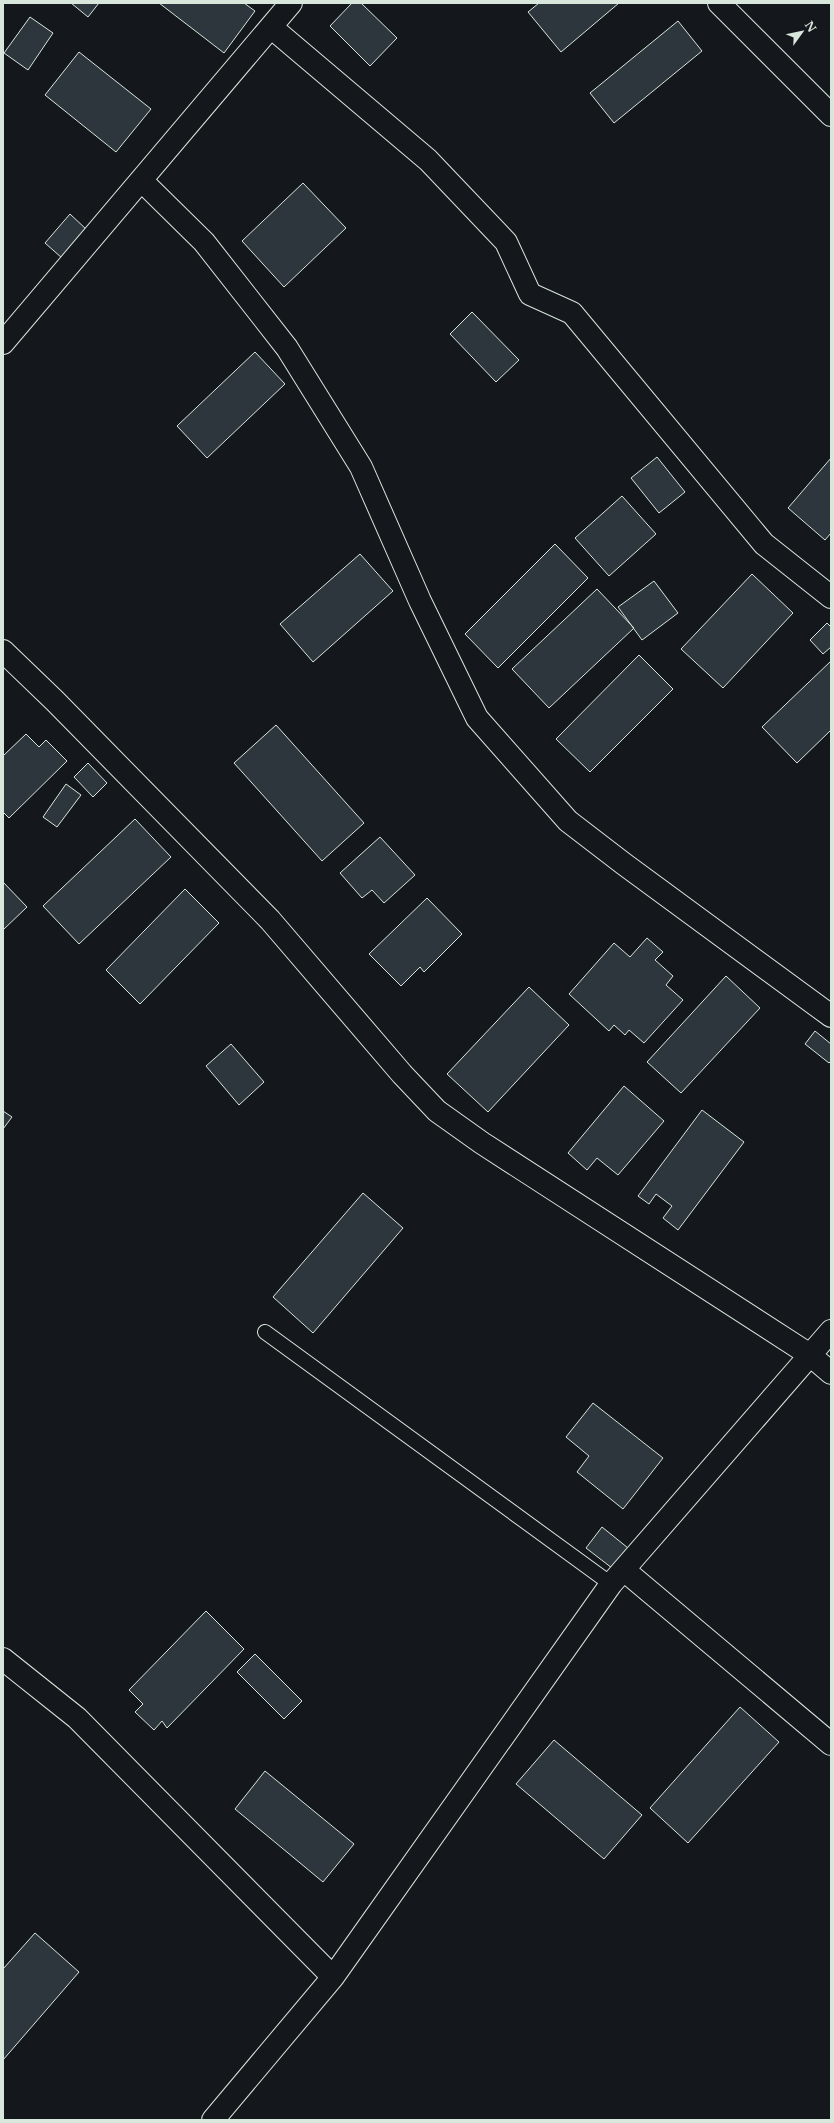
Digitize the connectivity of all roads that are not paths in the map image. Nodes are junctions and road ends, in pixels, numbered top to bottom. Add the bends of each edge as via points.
1 (291, 3) edge
2 (719, 3) edge
3 (271, 27) junction
4 (831, 115) edge
5 (141, 180) junction
6 (3, 343) edge
7 (831, 598) edge
8 (3, 650) edge
9 (831, 1016) edge
10 (831, 1331) edge
11 (265, 1332) dead end
12 (810, 1355) junction
13 (831, 1373) edge
14 (618, 1577) junction
15 (3, 1659) edge
16 (831, 1744) edge
17 (333, 1977) junction
18 (213, 2120) edge

1 - 3 street
2 - 4 street
3 - 5 street
3 - 7 street via 428,160 506,242 530,294 572,312 764,544
5 - 6 street
5 - 9 street via 204,242 287,348 361,467 420,601 476,718 568,821
8 - 12 street via 56,700 270,920 437,1111 482,1143
10 - 12 street
11 - 14 lane
12 - 13 street
12 - 14 street
14 - 16 street
14 - 17 street
15 - 17 street via 77,1718
17 - 18 street

